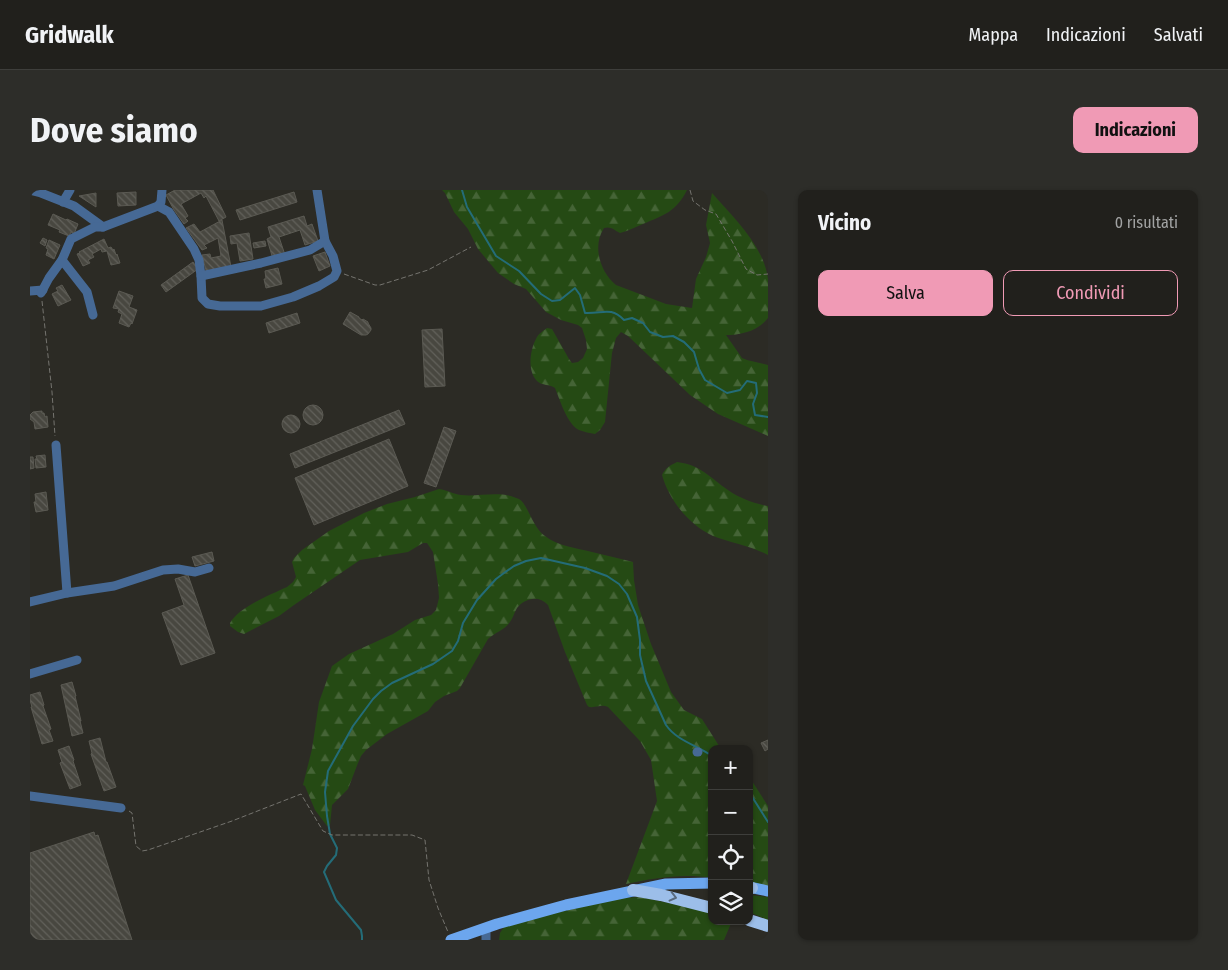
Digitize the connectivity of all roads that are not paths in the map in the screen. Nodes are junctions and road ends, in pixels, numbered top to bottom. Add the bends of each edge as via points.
1 (30, 190) edge
2 (70, 190) edge
3 (162, 190) edge
4 (317, 190) edge
5 (63, 202) junction
6 (154, 208) junction
7 (103, 227) junction
8 (325, 241) junction
9 (62, 260) junction
10 (201, 276) junction
11 (30, 291) edge
12 (93, 315) dead end
13 (56, 445) road end
14 (209, 568) dead end
15 (67, 594) junction
16 (30, 602) edge
17 (78, 660) dead end
18 (30, 674) edge
19 (30, 796) edge
20 (121, 808) road end
21 (708, 882) edge
22 (753, 889) edge
23 (633, 890) junction
24 (768, 892) edge
25 (708, 907) edge
26 (753, 921) edge
27 (768, 926) edge
28 (486, 934) edge
29 (450, 937) edge
30 (466, 938) edge

1 - 5 street
2 - 5 street
3 - 6 street via 161,202
4 - 8 street
5 - 7 street
6 - 7 street
6 - 10 street via 169,212 194,249
7 - 9 street via 95,227 71,239
8 - 10 street via 310,250
8 - 10 street via 337,271 334,277 293,297 261,306 208,304 202,298
9 - 11 street via 42,291
9 - 12 street via 87,292
13 - 15 street
14 - 15 street via 195,572 163,570 114,586
15 - 16 street
17 - 18 street
19 - 20 street
21 - 23 main road via 666,884
22 - 24 main road
23 -> 25 highway
23 - 28 main road via 566,905
26 - 27 highway
28 - 30 main road
29 - 30 main road

